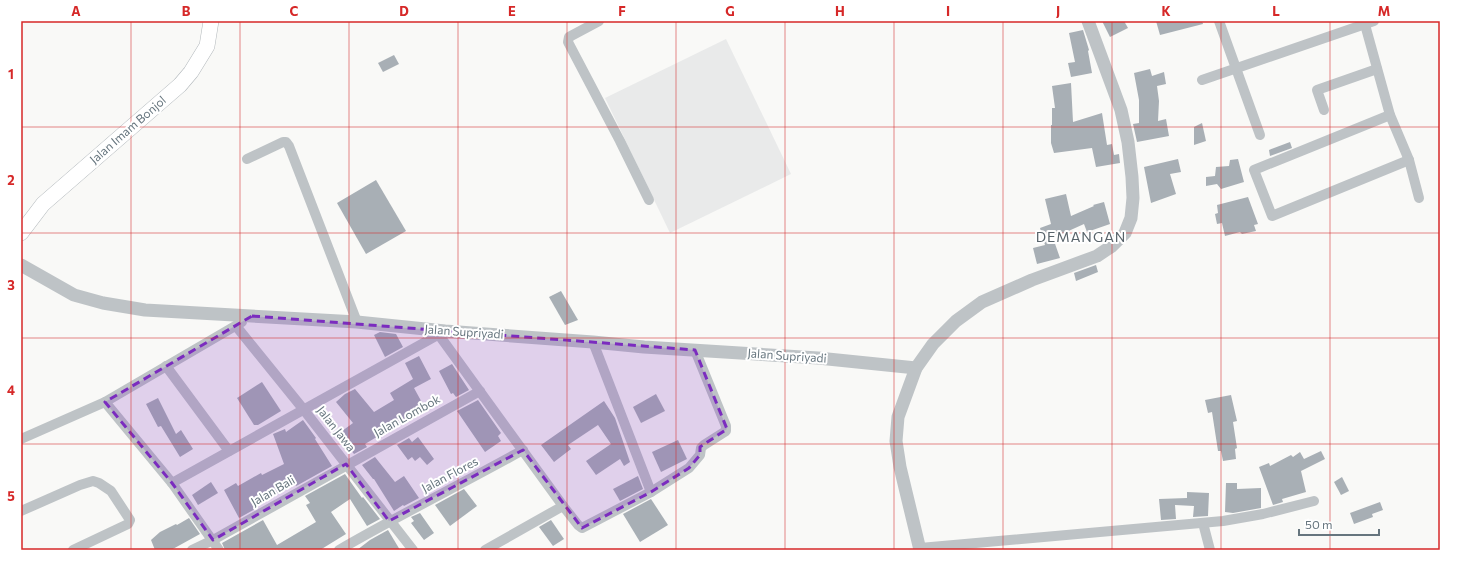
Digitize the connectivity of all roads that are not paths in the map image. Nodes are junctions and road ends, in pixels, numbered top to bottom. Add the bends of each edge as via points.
1 (211, 21) edge
2 (599, 21) edge
3 (1088, 21) edge
4 (1219, 21) edge
5 (1368, 22) edge
6 (1236, 69) junction
7 (1378, 69) junction
8 (1202, 80) dead end
9 (1324, 110) dead end
10 (1390, 115) junction
11 (1260, 135) dead end
12 (247, 158) dead end
13 (1409, 160) junction
14 (1419, 198) dead end
15 (649, 200) dead end
16 (44, 204) junction
17 (21, 223) edge
18 (21, 233) edge
19 (21, 266) edge
20 (252, 316) junction
21 (357, 322) junction
22 (236, 326) junction
23 (442, 333) junction
24 (593, 342) junction
25 (695, 350) junction
26 (166, 366) junction
27 (916, 368) junction
28 (480, 391) junction
29 (105, 402) junction
30 (304, 410) junction
31 (21, 439) edge
32 (522, 450) junction
33 (229, 451) junction
34 (346, 464) junction
35 (172, 483) junction
36 (651, 492) junction
37 (1314, 501) dead end
38 (563, 506) junction
39 (21, 511) edge
40 (389, 521) junction
41 (1203, 523) junction
42 (213, 540) junction
43 (992, 546) edge
44 (920, 549) edge
45 (73, 550) edge
46 (192, 550) edge
47 (220, 550) edge
48 (339, 550) edge
49 (413, 550) edge
50 (485, 550) edge
51 (1210, 550) edge

1 - 16 main road, Jalan Imam Bonjol via 207,46 180,85
2 - 15 street via 569,37 568,42
3 - 27 street via 1121,110 1128,142 1133,198 1131,218 1125,233 1097,256 982,302 956,321 932,344
4 - 6 street
5 - 6 street
5 - 7 street
6 - 8 street
6 - 11 street
7 - 9 street via 1317,90
7 - 10 street
10 - 13 street
10 - 13 street via 1254,170 1272,216
12 - 21 street via 283,142 289,146
13 - 14 street
16 - 17 street, Jalan Imam Bonjol
16 - 18 main road
19 - 20 street, Jalan Supriyadi via 74,295 103,303 145,310
20 - 21 street, Jalan Supriyadi
20 - 22 street
21 - 23 street, Jalan Supriyadi
22 - 26 street
22 - 30 street, Jalan Jawa
23 - 24 street, Jalan Supriyadi
23 - 28 street
23 - 30 street
24 - 25 street, Jalan Supriyadi
24 - 36 street
25 - 27 street, Jalan Supriyadi via 818,358
25 - 36 street via 726,429 702,446 700,455 689,468
26 - 29 street
26 - 33 street
27 - 44 street via 898,417 896,441
28 - 32 street
28 - 34 street, Jalan Lombok
29 - 31 street
29 - 35 street
30 - 33 street
30 - 34 street, Jalan Jawa
32 - 38 street
32 - 40 street, Jalan Flores
33 - 35 street
34 - 40 street, Jalan Jawa
34 - 42 street, Jalan Bali
35 - 42 street
36 - 38 street via 582,528
37 - 41 street via 1263,514
38 - 50 street
39 - 45 street via 93,481 111,491 130,520 128,524
40 - 48 street, Jalan Flores
40 - 49 street, Jalan Jawa
41 - 43 street
41 - 51 street
42 - 46 street, Jalan Bali
42 - 47 street
43 - 44 street

